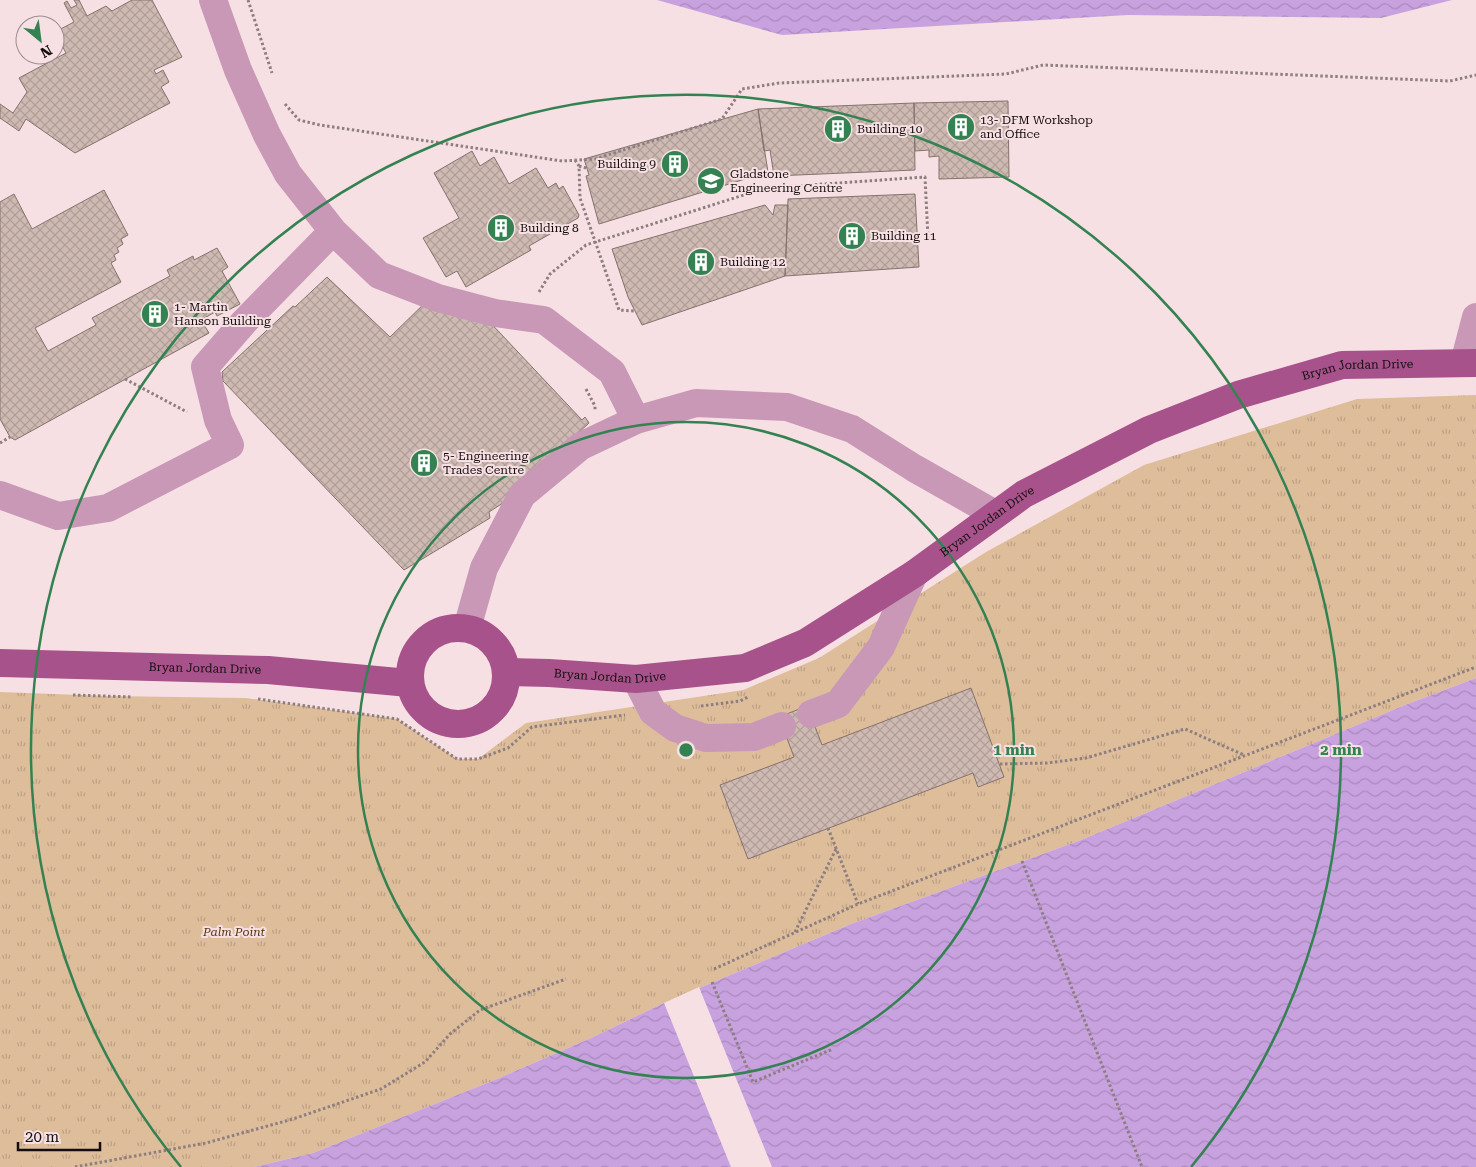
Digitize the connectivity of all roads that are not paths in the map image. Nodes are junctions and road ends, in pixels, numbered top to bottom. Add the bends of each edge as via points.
1 (214, 0) edge
2 (333, 231) junction
3 (1476, 317) edge
4 (1470, 363) edge
5 (636, 420) junction
6 (0, 495) edge
7 (995, 514) junction
8 (914, 574) junction
9 (468, 628) junction
10 (0, 663) edge
11 (506, 672) junction
12 (636, 679) junction
13 (409, 683) junction
14 (811, 714) dead end
15 (782, 726) dead end

1 - 2 street via 238,70 272,143 288,174
2 - 5 street via 380,275 438,298 495,313 544,320 612,372
2 - 6 street via 205,367 218,420 230,445 108,508 58,516
3 - 4 street
4 - 7 main road, Bryan Jordan Drive via 1342,365 1238,395 1149,430 1024,494
5 - 7 street via 696,403 788,407 852,429
5 - 9 street via 581,446 522,495 484,568
7 - 8 main road, Bryan Jordan Drive
8 - 12 main road, Bryan Jordan Drive via 805,643 745,668
8 - 14 street via 881,647 838,704
9 - 11 main road via 481,633 494,644
9 - 13 main road via 449,628 432,635 418,647 410,664
10 - 13 main road, Bryan Jordan Drive via 268,670
11 - 12 main road, Bryan Jordan Drive
11 - 13 main road via 504,689 497,705 485,717 469,724 453,725 423,711
12 - 15 street via 653,712 674,728 706,738 754,737

